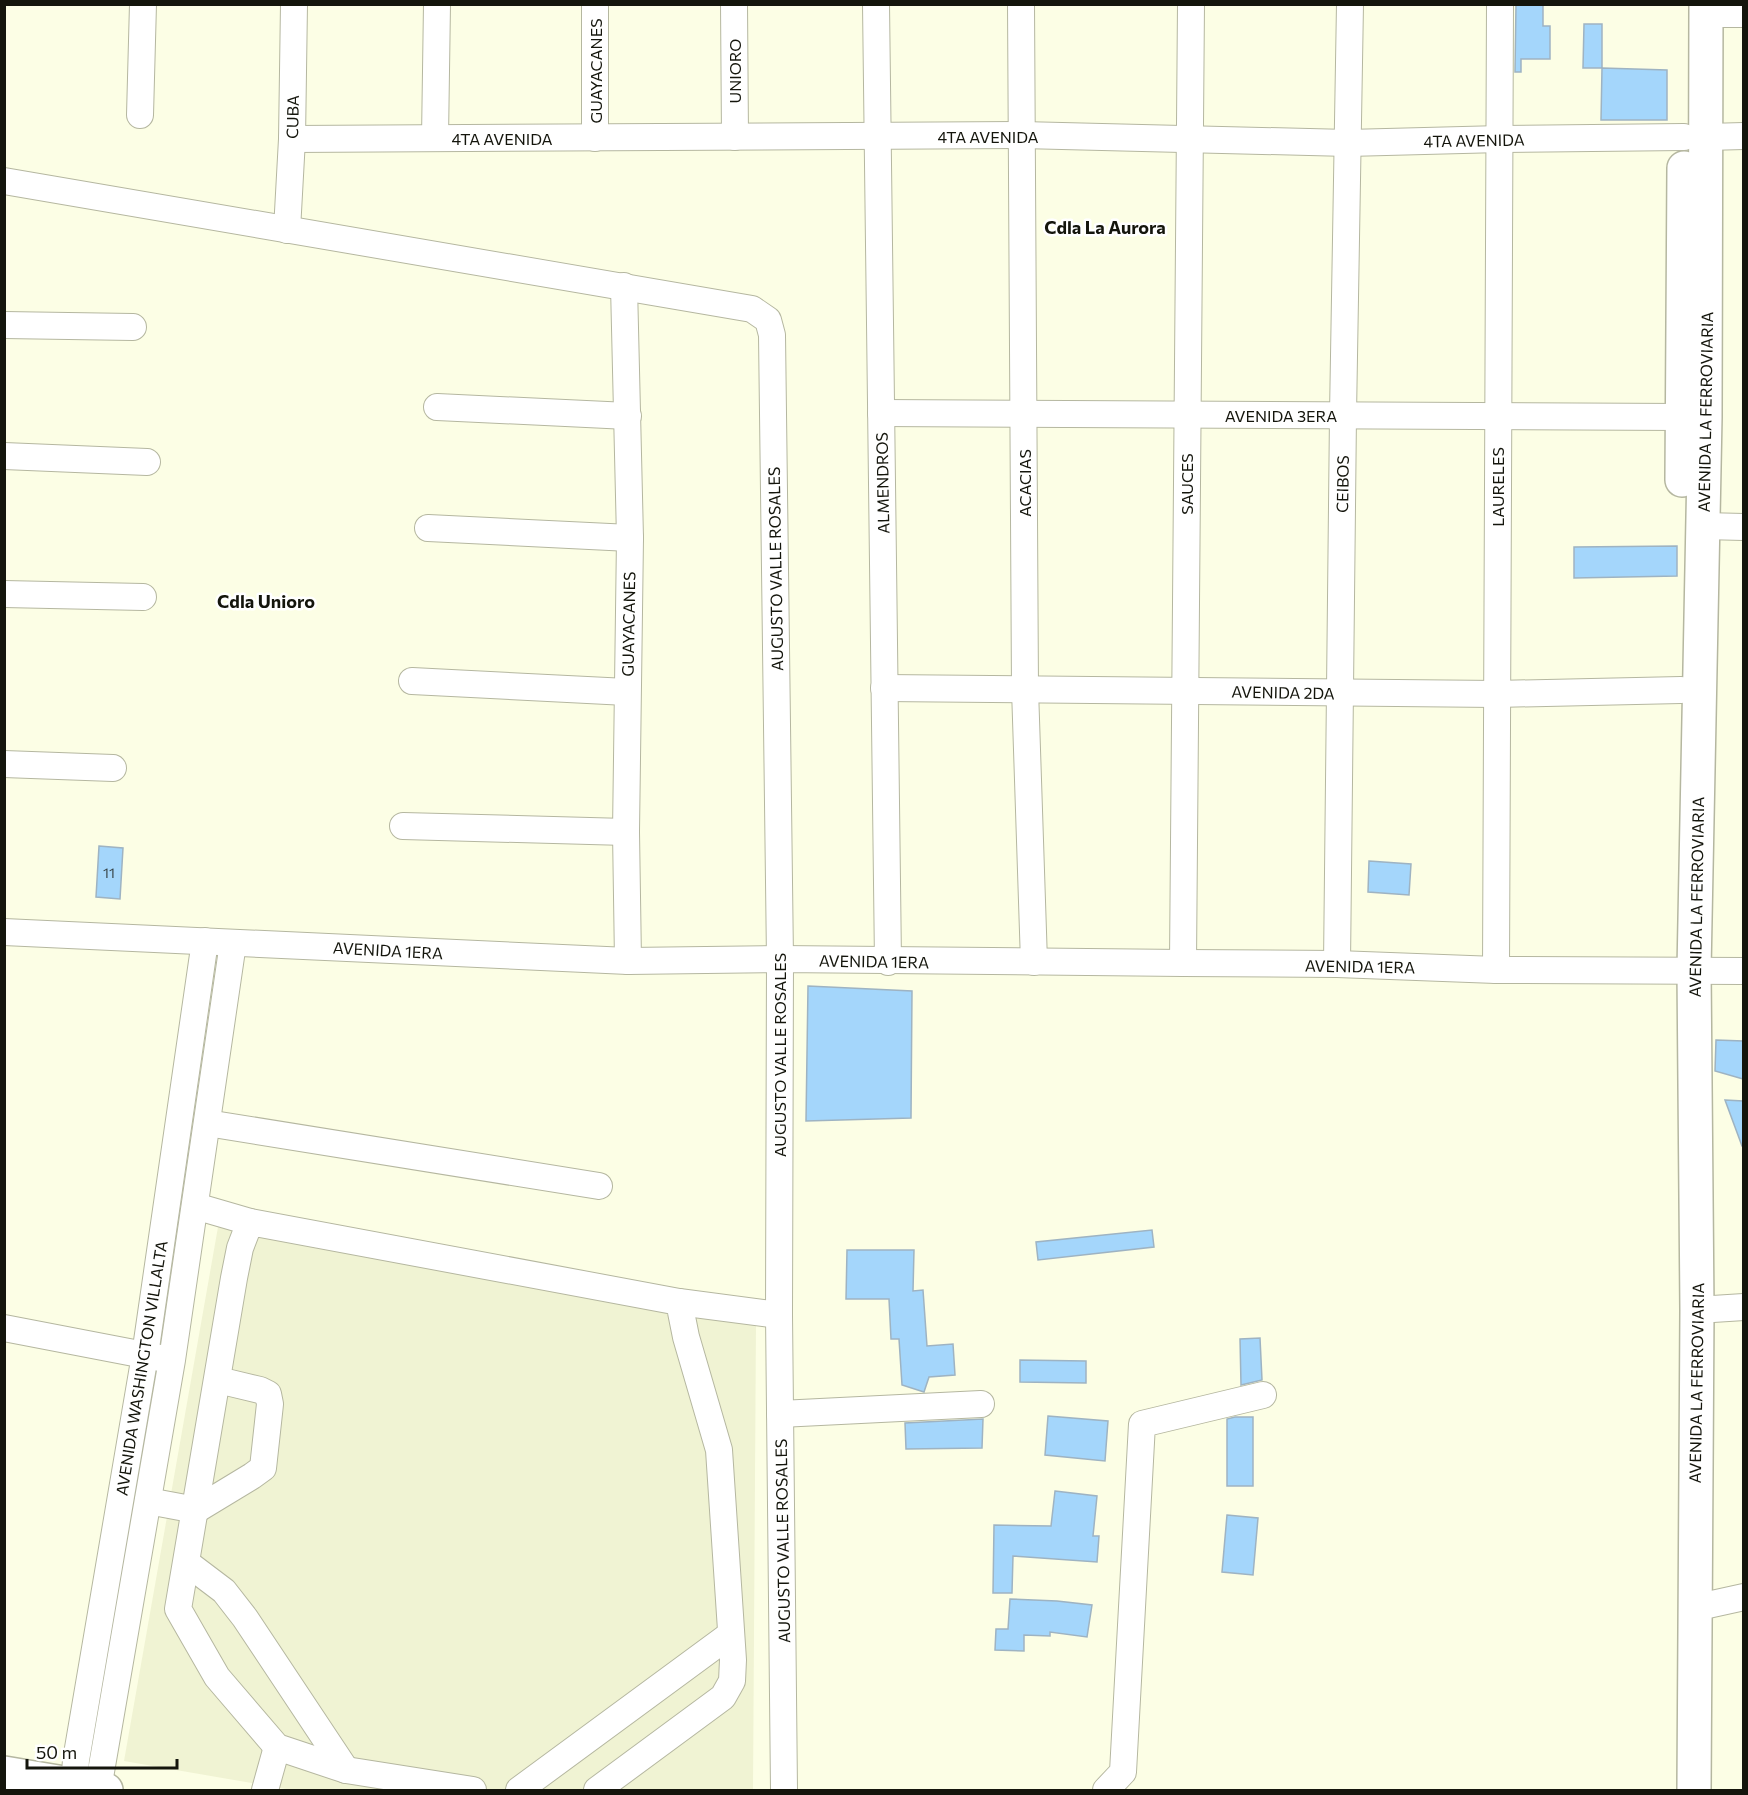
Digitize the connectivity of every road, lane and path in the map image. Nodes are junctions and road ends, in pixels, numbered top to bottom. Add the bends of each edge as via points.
1 (143, 4) edge
2 (294, 4) edge
3 (436, 4) edge
4 (595, 4) edge
5 (734, 4) edge
6 (876, 4) edge
7 (1022, 4) edge
8 (1191, 4) edge
9 (1350, 4) edge
10 (1500, 4) edge
11 (1699, 8) edge
12 (1743, 14) edge
13 (140, 115) dead end
14 (1022, 135) junction
15 (877, 136) junction
16 (1743, 136) edge
17 (735, 137) junction
18 (1696, 137) junction
19 (435, 138) junction
20 (595, 138) junction
21 (292, 139) junction
22 (1190, 139) junction
23 (1501, 139) junction
24 (1348, 143) junction
25 (4, 181) edge
26 (287, 230) junction
27 (624, 286) junction
28 (4, 325) edge
29 (132, 327) dead end
30 (437, 407) dead end
31 (881, 413) junction
32 (1024, 414) junction
33 (1187, 414) junction
34 (1343, 415) junction
35 (628, 416) junction
36 (1498, 416) junction
37 (1682, 417) junction
38 (4, 456) edge
39 (147, 462) dead end
40 (1704, 526) junction
41 (1743, 526) edge
42 (428, 528) dead end
43 (630, 538) junction
44 (4, 594) edge
45 (143, 597) dead end
46 (412, 681) dead end
47 (884, 688) junction
48 (1025, 689) junction
49 (1681, 690) junction
50 (1185, 691) junction
51 (627, 692) junction
52 (1340, 693) junction
53 (1497, 694) junction
54 (4, 764) edge
55 (112, 768) dead end
56 (403, 826) dead end
57 (626, 832) junction
58 (4, 932) edge
59 (205, 941) junction
60 (232, 943) junction
61 (780, 959) junction
62 (628, 961) junction
63 (888, 962) junction
64 (1034, 962) junction
65 (1183, 963) junction
66 (1337, 964) junction
67 (1686, 969) junction
68 (1496, 970) junction
69 (1743, 970) edge
70 (207, 1123) junction
71 (599, 1186) dead end
72 (195, 1206) junction
73 (250, 1222) junction
74 (679, 1302) junction
75 (1743, 1307) edge
76 (1697, 1310) junction
77 (779, 1315) junction
78 (4, 1328) edge
79 (145, 1355) junction
80 (172, 1360) junction
81 (218, 1380) junction
82 (1263, 1395) dead end
83 (981, 1404) dead end
84 (780, 1414) junction
85 (148, 1501) junction
86 (196, 1510) junction
87 (187, 1563) junction
88 (1743, 1598) edge
89 (1694, 1608) junction
90 (731, 1634) junction
91 (277, 1748) junction
92 (346, 1770) junction
93 (4, 1773) edge
94 (86, 1789) edge
95 (265, 1791) edge
96 (473, 1791) edge
97 (519, 1791) edge
98 (597, 1791) edge
99 (784, 1791) edge
100 (1106, 1791) edge
101 (1679, 1791) edge
102 (1694, 1791) edge

1 - 13 street
2 - 21 street, CUBA
3 - 19 street
4 - 20 street, GUAYACANES
5 - 17 street, UNIORO
6 - 15 street, ALMENDROS
7 - 14 street, ACACIAS
8 - 22 street, SAUCES
9 - 24 street, CEIBOS
10 - 23 street, LAURELES
11 - 12 street
11 - 18 main road, AVENIDA LA FERROVIARIA
14 - 15 street, 4TA AVENIDA
14 - 22 street, 4TA AVENIDA
14 - 32 street, ACACIAS
15 - 17 street, 4TA AVENIDA
15 - 31 street, ALMENDROS
16 - 18 street, 4TA AVENIDA
17 - 20 street, 4TA AVENIDA
18 - 23 street, 4TA AVENIDA
18 - 37 main road, AVENIDA LA FERROVIARIA
18 - 40 main road, AVENIDA LA FERROVIARIA
19 - 20 street, 4TA AVENIDA
19 - 21 street, 4TA AVENIDA
21 - 26 street, CUBA
22 - 24 street, 4TA AVENIDA
22 - 33 street, SAUCES
23 - 24 street, 4TA AVENIDA
23 - 36 street, LAURELES
24 - 34 street, CEIBOS
25 - 26 street
26 - 27 street
27 - 35 street, GUAYACANES
27 - 61 street, AUGUSTO VALLE ROSALES via 752,309 768,320 772,336
28 - 29 street
30 - 35 street
31 - 32 street, AVENIDA 3ERA
31 - 47 street, ALMENDROS
32 - 33 street, AVENIDA 3ERA
32 - 48 street, ACACIAS
33 - 34 street, AVENIDA 3ERA
33 - 50 street, SAUCES
34 - 36 street, AVENIDA 3ERA
34 - 52 street, CEIBOS
35 - 43 street, GUAYACANES
36 - 37 street, AVENIDA 3ERA
36 - 53 street, LAURELES
37 - 49 main road, AVENIDA LA FERROVIARIA
38 - 39 street
40 - 41 street
40 - 67 main road, AVENIDA LA FERROVIARIA
42 - 43 street
43 - 51 street, GUAYACANES
44 - 45 street
46 - 51 street
47 - 48 street, AVENIDA 2DA
47 - 63 street, ALMENDROS
48 - 50 street, AVENIDA 2DA
48 - 64 street, ACACIAS
49 - 53 street, AVENIDA 2DA
49 - 67 main road, AVENIDA LA FERROVIARIA
50 - 52 street, AVENIDA 2DA
50 - 65 street, SAUCES
51 - 57 street, GUAYACANES
52 - 53 street, AVENIDA 2DA
52 - 66 street, CEIBOS
53 - 68 street, LAURELES
54 - 55 street
56 - 57 street
57 - 62 street, GUAYACANES
58 - 59 street, AVENIDA 1ERA
59 - 60 street, AVENIDA 1ERA
59 - 79 street, AVENIDA WASHINGTON VILLALTA
60 - 62 street, AVENIDA 1ERA
60 - 70 street, AVENIDA WASHINGTON VILLALTA
61 - 62 street, AVENIDA 1ERA
61 - 63 street, AVENIDA 1ERA
61 - 77 street, AUGUSTO VALLE ROSALES
63 - 64 street, AVENIDA 1ERA
64 - 65 street, AVENIDA 1ERA
65 - 66 street, AVENIDA 1ERA
66 - 68 street, AVENIDA 1ERA
67 - 68 street, AVENIDA 1ERA
67 - 69 street, AVENIDA 1ERA
67 - 76 main road, AVENIDA LA FERROVIARIA
67 - 101 main road, AVENIDA LA FERROVIARIA
70 - 71 street
70 - 72 street, AVENIDA WASHINGTON VILLALTA
72 - 73 street
72 - 80 street, AVENIDA WASHINGTON VILLALTA
73 - 74 street
73 - 81 street via 240,1248
74 - 77 street
74 - 90 street via 719,1450
75 - 76 street
76 - 89 main road, AVENIDA LA FERROVIARIA
77 - 84 street, AUGUSTO VALLE ROSALES
78 - 79 street
79 - 80 street
79 - 94 street, AVENIDA WASHINGTON VILLALTA via 76,1761
80 - 85 street, AVENIDA WASHINGTON VILLALTA
81 - 86 street
81 - 86 street via 268,1394 262,1468
82 - 100 street via 1142,1424 1122,1772
83 - 84 street
84 - 99 street, AUGUSTO VALLE ROSALES
85 - 86 street
85 - 94 street, AVENIDA WASHINGTON VILLALTA
86 - 87 street
87 - 91 street via 178,1609 217,1677
87 - 92 street via 224,1591 245,1618
88 - 89 street
89 - 102 main road, AVENIDA LA FERROVIARIA
90 - 97 street
90 - 98 street via 732,1681 723,1697
91 - 92 street
91 - 95 street
92 - 96 street
93 - 94 main road

